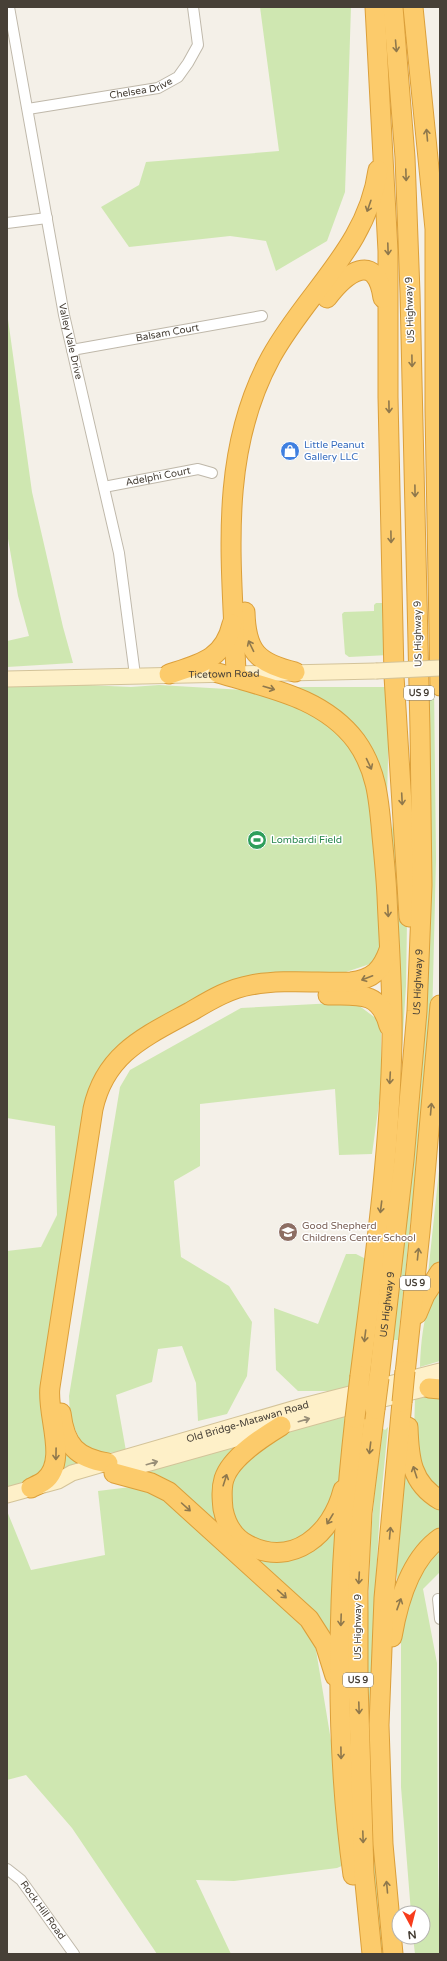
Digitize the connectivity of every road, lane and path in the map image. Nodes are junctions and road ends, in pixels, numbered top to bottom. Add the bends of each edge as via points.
1 (9, 7) edge
2 (193, 7) edge
3 (375, 7) edge
4 (393, 7) edge
5 (413, 7) edge
6 (378, 84) junction
7 (28, 108) junction
8 (47, 218) junction
9 (7, 223) edge
10 (435, 229) junction
11 (440, 289) edge
12 (262, 316) dead end
13 (389, 333) junction
14 (72, 350) junction
15 (212, 473) dead end
16 (104, 487) junction
17 (234, 618) junction
18 (440, 668) edge
19 (295, 672) junction
20 (227, 673) junction
21 (169, 674) junction
22 (136, 675) junction
23 (394, 676) junction
24 (7, 679) edge
25 (440, 686) edge
26 (386, 874) junction
27 (389, 949) junction
28 (440, 1005) edge
29 (417, 1011) junction
30 (392, 1039) junction
31 (440, 1129) edge
32 (420, 1232) junction
33 (440, 1272) edge
34 (410, 1334) junction
35 (440, 1371) edge
36 (369, 1377) junction
37 (436, 1387) edge
38 (406, 1402) junction
39 (282, 1426) junction
40 (351, 1456) junction
41 (111, 1468) junction
42 (30, 1488) junction
43 (7, 1494) edge
44 (440, 1500) edge
45 (440, 1538) edge
46 (438, 1599) dead end
47 (440, 1619) edge
48 (340, 1700) junction
49 (379, 1725) junction
50 (7, 1869) edge
51 (372, 1953) edge
52 (74, 1954) edge
53 (393, 1954) edge

1 - 7 street, Valley Vale Drive
2 - 7 street, Chelsea Drive via 198,45 178,77 158,88
3 - 6 highway
4 -> 29 highway, US Highway 9 / US 9 via 405,157 410,293 422,885
10 -> 5 highway, US Highway 9 / US 9
6 -> 13 highway via 384,143
6 -> 17 highway via 378,171 368,210 346,252 275,351 258,384 242,432 234,468 231,505
7 - 8 street, Valley Vale Drive
8 - 9 street
8 - 14 street, Valley Vale Drive
10 - 11 highway
10 - 25 highway, US Highway 9 / US 9
12 - 14 street, Balsam Court
19 -> 13 highway via 277,668 261,659 251,647 246,630 243,505 246,470 253,436 266,396 291,348 335,287 348,275 358,270 375,275 382,291
13 -> 23 highway
14 - 16 street, Valley Vale Drive
15 - 16 street, Adelphi Court via 198,469
16 - 22 street, Valley Vale Drive via 119,553
17 - 20 highway
17 - 21 highway via 228,638 215,655 198,665
18 - 19 main road, Ticetown Road, bridge
19 - 20 main road, Ticetown Road
20 - 21 main road, Ticetown Road
20 -> 26 highway via 305,700 328,714 349,732 363,753 377,785
21 - 22 main road, Ticetown Road
22 - 24 main road, Ticetown Road
23 - 26 highway
23 -> 29 highway via 411,967
26 -> 27 highway
27 - 30 highway
27 -> 42 highway via 385,962 378,971 362,980 262,983 226,992 137,1041 110,1068 97,1093 93,1109 50,1388 49,1403 56,1444 55,1461 45,1480
32 -> 28 highway, US 9
29 - 36 highway, US Highway 9 / US 9 via 404,1160
30 -> 36 highway
30 - 41 highway via 385,1011 378,1003 365,996 263,995 228,1005 152,1047 133,1060 117,1079 104,1113 60,1401 63,1424 75,1450
31 - 32 highway
34 -> 32 highway, US 9
33 - 34 highway via 425,1295
34 - 38 highway, US 9, bridge via 405,1370
35 - 41 main road, Old Bridge-Matawan Road via 303,1406
36 - 40 highway, bridge via 356,1418
36 -> 51 highway, US Highway 9 / US 9, bridge via 375,1409 362,1513 358,1591 358,1681 364,1865
39 -> 37 main road, Old Bridge-Matawan Road
44 -> 38 highway via 429,1493 417,1479 411,1461
49 -> 38 highway, US 9 via 384,1598
40 -> 39 highway via 340,1499 320,1533 308,1543 285,1553 272,1554 260,1551 243,1542 232,1532 224,1516 221,1495 224,1478 235,1462 253,1444
41 -> 39 main road, Old Bridge-Matawan Road
40 -> 48 highway via 343,1557
41 - 42 main road, Old Bridge-Matawan Road via 75,1481 58,1481
41 -> 48 highway via 169,1492 308,1618 325,1644
42 - 43 main road, Old Bridge-Matawan Road
49 -> 45 highway via 395,1615 419,1561 430,1545
46 - 47 street
48 -> 51 highway via 347,1828 356,1892
53 -> 49 highway, US 9 via 383,1844
50 - 52 street, Rock Hill Road via 21,1880

